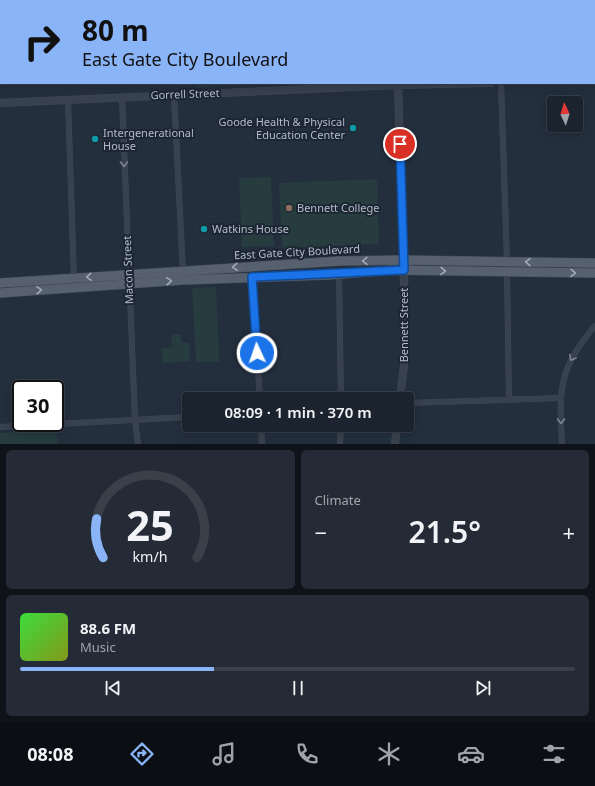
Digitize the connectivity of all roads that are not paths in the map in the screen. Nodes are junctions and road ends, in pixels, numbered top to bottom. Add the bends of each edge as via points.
1 (398, 84) edge
2 (501, 84) edge
3 (174, 95) junction
4 (122, 97) junction
5 (68, 100) junction
6 (0, 103) edge
7 (404, 260) junction
8 (507, 261) junction
9 (595, 263) edge
10 (404, 270) junction
11 (183, 271) junction
12 (507, 271) junction
13 (595, 273) edge
14 (128, 274) junction
15 (339, 274) junction
16 (252, 277) junction
17 (74, 278) junction
18 (183, 280) junction
19 (0, 283) edge
20 (129, 284) junction
21 (74, 288) junction
22 (0, 293) edge
23 (595, 326) edge
24 (260, 392) edge
25 (340, 392) edge
26 (401, 392) edge
27 (560, 398) junction
28 (509, 400) junction
29 (414, 403) edge
30 (182, 417) edge
31 (135, 420) junction
32 (0, 427) edge
33 (261, 432) edge
34 (340, 432) edge
35 (396, 432) edge
36 (138, 444) edge
37 (262, 444) edge
38 (340, 444) edge
39 (395, 444) edge
40 (562, 444) edge

1 - 3 street, Gorrell Street
1 - 7 street, Bennett Street
2 - 8 street
3 - 4 street, Gorrell Street
3 - 11 street
4 - 5 street, Gorrell Street
4 -> 14 street, Macon Street
5 - 6 street, Gorrell Street
5 - 17 street
7 - 8 main road, East Gate City Boulevard
7 - 10 street, Bennett Street
7 -> 11 main road, East Gate City Boulevard via 340,261
9 -> 8 main road, East Gate City Boulevard
10 -> 12 main road, East Gate City Boulevard
10 - 15 main road, East Gate City Boulevard
10 - 26 street, Bennett Street via 405,340
11 - 14 main road, East Gate City Boulevard
11 - 18 street
12 -> 13 main road, East Gate City Boulevard
12 - 28 street
14 -> 17 main road, East Gate City Boulevard
14 - 20 street, Macon Street
15 - 16 main road, East Gate City Boulevard
15 - 25 street
16 - 18 main road, East Gate City Boulevard
16 - 24 street
17 - 19 main road, East Gate City Boulevard
17 - 21 street
20 -> 18 main road, East Gate City Boulevard
20 - 21 main road, East Gate City Boulevard
20 - 31 street, Macon Street
22 -> 21 main road, East Gate City Boulevard
23 -> 27 street via 584,338 566,370
27 - 28 street
27 -> 40 street
28 - 29 street
30 - 31 street
31 - 32 street
31 - 36 street, Macon Street
33 - 37 street
34 - 38 street
35 - 39 street

